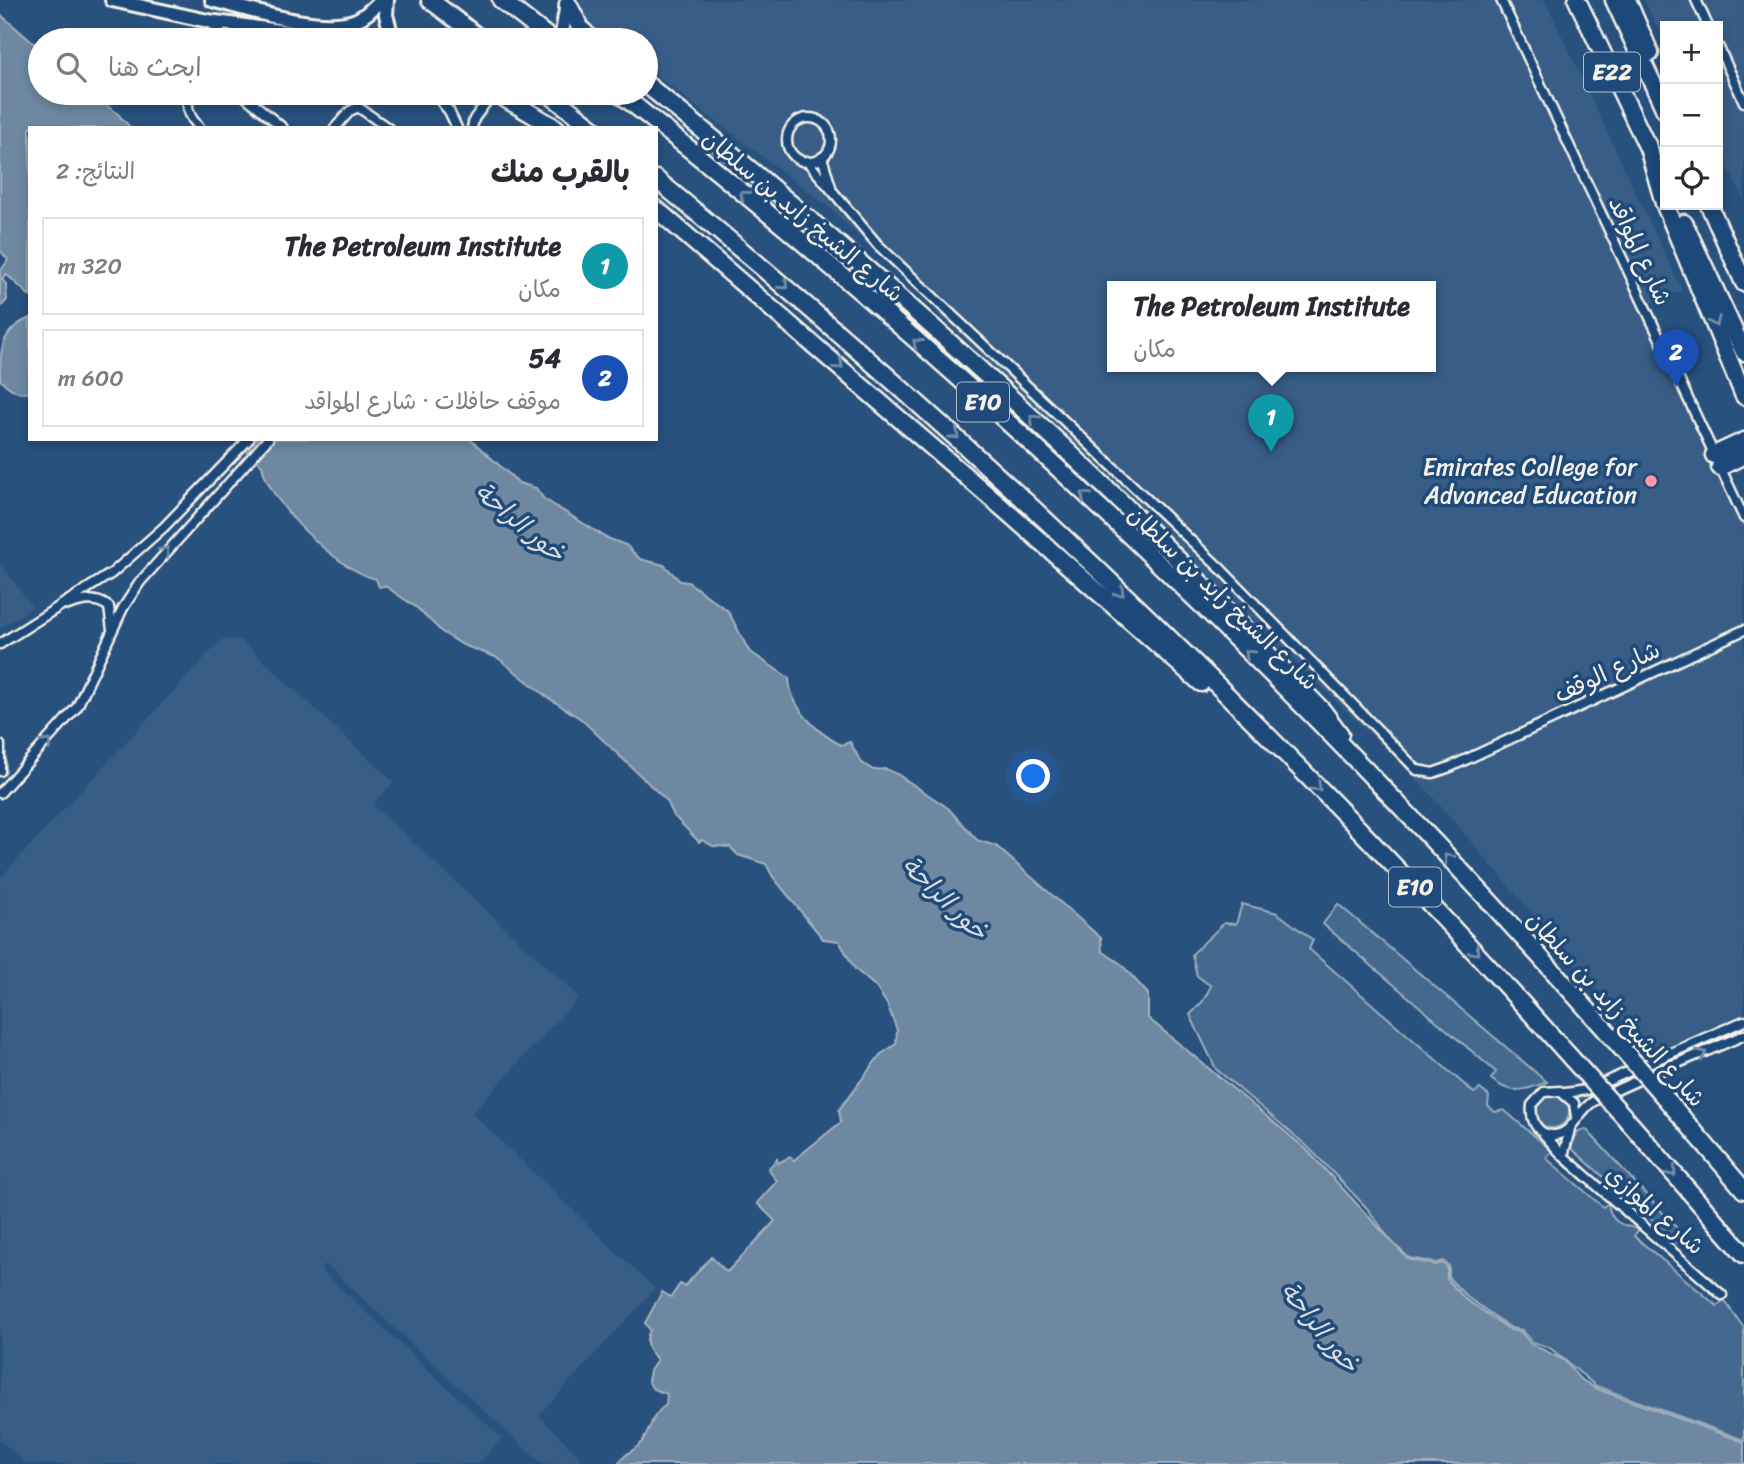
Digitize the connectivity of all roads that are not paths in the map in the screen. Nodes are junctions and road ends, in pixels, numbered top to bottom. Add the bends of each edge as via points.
1 (212, 0) edge
2 (381, 0) edge
3 (387, 0) edge
4 (430, 0) edge
5 (501, 0) edge
6 (1501, 0) edge
7 (1577, 0) edge
8 (1614, 0) edge
9 (1627, 0) edge
10 (1696, 0) edge
11 (117, 1) edge
12 (567, 2) edge
13 (208, 21) junction
14 (1706, 21) edge
15 (216, 28) edge
16 (246, 28) edge
17 (390, 28) edge
18 (466, 28) edge
19 (537, 28) edge
20 (563, 28) edge
21 (580, 28) edge
22 (1723, 57) edge
23 (1664, 84) edge
24 (658, 94) edge
25 (1660, 99) edge
26 (1744, 102) edge
27 (187, 105) edge
28 (256, 105) edge
29 (444, 105) edge
30 (488, 105) edge
31 (516, 105) edge
32 (563, 105) edge
33 (635, 105) edge
34 (198, 126) edge
35 (281, 126) edge
36 (337, 126) edge
37 (385, 126) edge
38 (456, 126) edge
39 (472, 126) edge
40 (552, 126) edge
41 (590, 126) edge
42 (1647, 144) junction
43 (822, 157) junction
44 (807, 161) junction
45 (1660, 173) edge
46 (658, 181) edge
47 (835, 196) junction
48 (1677, 210) edge
49 (1711, 210) edge
50 (658, 211) edge
51 (1744, 283) edge
52 (1744, 352) edge
53 (1744, 396) edge
54 (247, 441) edge
55 (266, 441) edge
56 (1744, 441) edge
57 (1744, 455) edge
58 (1717, 461) junction
59 (1744, 518) edge
60 (57, 608) junction
61 (1744, 630) edge
62 (112, 633) junction
63 (0, 644) edge
64 (0, 745) edge
65 (1352, 757) junction
66 (1297, 767) junction
67 (0, 771) edge
68 (0, 793) edge
69 (1744, 1021) edge
70 (1744, 1035) edge
71 (1565, 1093) junction
72 (1576, 1117) junction
73 (1570, 1128) junction
74 (1542, 1132) junction
75 (1563, 1156) junction
76 (1744, 1190) edge
77 (1744, 1254) edge
78 (1722, 1294) dead end

1 - 2 main road via 338,24 363,17
3 - 17 main road
4 - 18 highway
5 - 19 highway
6 - 58 street, شارع المواقد
7 - 42 highway, E22
8 - 25 highway, E22
9 - 23 highway
10 - 14 street
11 - 13 main road
12 - 20 main road
12 - 21 highway
13 - 15 street
13 - 16 main road
22 - 26 street
65 -> 24 highway via 1322,710 1035,419 830,235
27 - 34 street
28 - 35 street
29 - 38 street
30 - 39 street
31 - 40 highway
32 - 41 highway
65 -> 33 highway, شارع الشيخ زايد بن سلطان / E10 via 1154,560 951,373
36 - 37 street via 358,107
42 - 45 highway, E22
42 -> 53 highway via 1664,203
43 - 44 street
43 - 44 street via 830,144 828,130 818,120 802,120 791,127 788,143 797,158
43 - 47 street
44 - 47 street
46 -> 66 highway, E10 via 809,306 1002,477
47 - 61 street, شارع الوقف via 878,245 1221,569 1409,764 1450,767
48 - 52 highway
49 - 51 highway
50 -> 66 highway
54 - 60 street via 113,573
62 -> 55 street via 123,608 159,558
56 - 58 highway
57 - 58 highway
58 - 59 street, شارع المواقد
60 - 62 street via 101,601 109,607
60 - 63 street
68 -> 62 street via 77,707
64 - 67 street
76 -> 65 highway, شارع الشيخ زايد بن سلطان / E10, bridge via 1610,1035
66 -> 77 highway, E10, bridge via 1429,901
69 - 71 street via 1587,1090
72 -> 70 street via 1594,1102
71 - 72 street via 1574,1103
71 - 74 street via 1550,1090 1536,1098 1531,1113
72 - 73 street
73 - 74 street via 1557,1135
73 - 75 street
74 - 75 street, شارع الموازي
75 - 78 street, شارع الموازي

